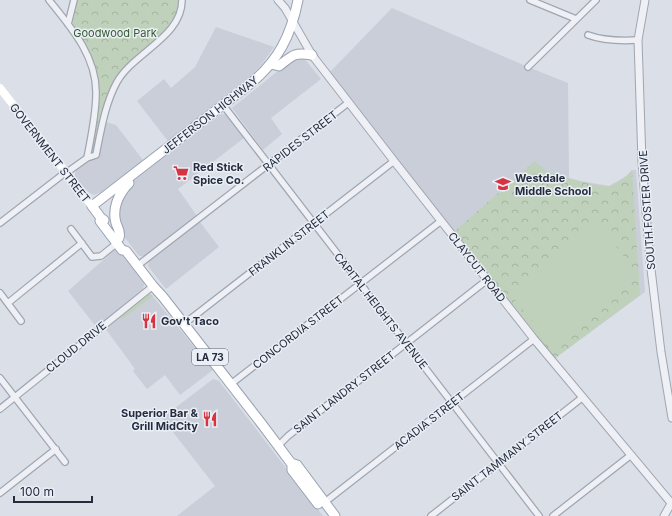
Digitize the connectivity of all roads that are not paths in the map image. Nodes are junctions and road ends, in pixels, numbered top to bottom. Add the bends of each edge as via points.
1 (49, 0) edge
2 (74, 0) edge
3 (182, 0) edge
4 (278, 0) edge
5 (298, 0) edge
6 (530, 0) edge
7 (596, 0) edge
8 (645, 0) edge
9 (576, 19) junction
10 (293, 22) junction
11 (68, 24) junction
12 (588, 35) dead end
13 (638, 40) junction
14 (312, 55) junction
15 (271, 64) junction
16 (528, 67) dead end
17 (0, 88) edge
18 (348, 103) junction
19 (223, 105) junction
20 (87, 158) junction
21 (394, 161) junction
22 (268, 165) junction
23 (66, 173) junction
24 (129, 178) junction
25 (92, 206) junction
26 (441, 221) junction
27 (0, 223) edge
28 (314, 224) junction
29 (71, 229) dead end
30 (118, 241) junction
31 (82, 243) junction
32 (137, 266) junction
33 (487, 280) junction
34 (360, 284) junction
35 (153, 286) junction
36 (0, 293) edge
37 (8, 303) junction
38 (21, 321) dead end
39 (184, 324) junction
40 (534, 339) junction
41 (406, 344) junction
42 (0, 378) edge
43 (231, 384) junction
44 (583, 396) junction
45 (15, 397) junction
46 (452, 403) junction
47 (0, 409) edge
48 (672, 418) edge
49 (278, 446) junction
50 (56, 449) junction
51 (631, 455) junction
52 (65, 462) dead end
53 (498, 463) junction
54 (292, 464) junction
55 (306, 488) junction
56 (0, 493) edge
57 (324, 502) junction
58 (672, 503) edge
59 (327, 516) edge
60 (335, 516) edge
61 (431, 516) edge
62 (539, 516) edge
63 (553, 516) edge
64 (664, 516) edge

1 - 11 street
2 - 11 street
3 - 20 street via 180,14 173,26 132,63 118,81 106,111 96,155
4 - 10 street, CLAYCUT ROAD
5 - 10 main road, JEFFERSON HIGHWAY
6 - 9 street
7 - 9 street
8 - 13 street, SOUTH FOSTER DRIVE
9 - 16 street
10 - 14 street, CLAYCUT ROAD
10 - 15 main road, JEFFERSON HIGHWAY via 284,44
11 - 20 street via 83,45 96,83
12 - 13 street via 597,39
13 - 48 street, SOUTH FOSTER DRIVE via 642,162 650,261
14 - 15 main road via 295,54 280,66
14 - 18 street, CLAYCUT ROAD
15 - 19 main road, JEFFERSON HIGHWAY via 256,80
17 - 23 main road, GOVERNMENT STREET
18 - 21 street, CLAYCUT ROAD
18 - 22 street, RAPIDES STREET
19 - 22 street, CAPITAL HEIGHTS AVENUE
19 - 24 main road, JEFFERSON HIGHWAY
20 - 23 street
21 - 26 street, CLAYCUT ROAD
21 - 28 street, FRANKLIN STREET
22 - 28 street, CAPITAL HEIGHTS AVENUE
22 - 32 street, RAPIDES STREET
23 - 25 main road, GOVERNMENT STREET
23 - 27 street
24 - 25 main road, JEFFERSON HIGHWAY
24 - 30 main road via 129,183 121,192 116,206 115,219 120,233
25 - 30 main road, GOVERNMENT STREET via 101,218 104,218
26 - 33 street, CLAYCUT ROAD
26 - 34 street, CONCORDIA STREET
28 - 34 street, CAPITAL HEIGHTS AVENUE
28 - 39 street, FRANKLIN STREET
29 - 31 street
30 - 31 street via 102,256 92,257
30 - 32 main road, GOVERNMENT STREET / LA 73 via 122,250 126,251
31 - 37 street
32 - 35 main road, GOVERNMENT STREET / LA 73
33 - 40 street, CLAYCUT ROAD
33 - 41 street, SAINT LANDRY STREET
34 - 41 street, CAPITAL HEIGHTS AVENUE
34 - 43 street, CONCORDIA STREET
35 - 39 main road, GOVERNMENT STREET / LA 73
35 - 45 street, CLOUD DRIVE
36 - 37 street
37 - 38 street
39 - 43 main road, GOVERNMENT STREET / LA 73
40 - 44 street, CLAYCUT ROAD
40 - 46 street, ACADIA STREET
41 - 46 street, CAPITAL HEIGHTS AVENUE
41 - 49 street, SAINT LANDRY STREET
42 - 45 street
43 - 49 main road, GOVERNMENT STREET / LA 73
44 - 51 street, CLAYCUT ROAD
44 - 53 street, SAINT TAMMANY STREET
45 - 47 street, CLOUD DRIVE
45 - 50 street
46 - 53 street, CAPITAL HEIGHTS AVENUE
46 - 57 street, ACADIA STREET
49 - 54 main road, GOVERNMENT STREET / LA 73
50 - 52 street
50 - 56 street
51 - 58 street, CLAYCUT ROAD
51 - 63 street
53 - 61 street, SAINT TAMMANY STREET
53 - 62 street, CAPITAL HEIGHTS AVENUE
54 - 55 main road, GOVERNMENT STREET / LA 73 via 292,470
54 - 57 main road, GOVERNMENT STREET / LA 73 via 296,465
55 - 57 main road via 319,502
55 - 59 main road, GOVERNMENT STREET / LA 73
57 - 60 main road, GOVERNMENT STREET / LA 73
58 - 64 street

